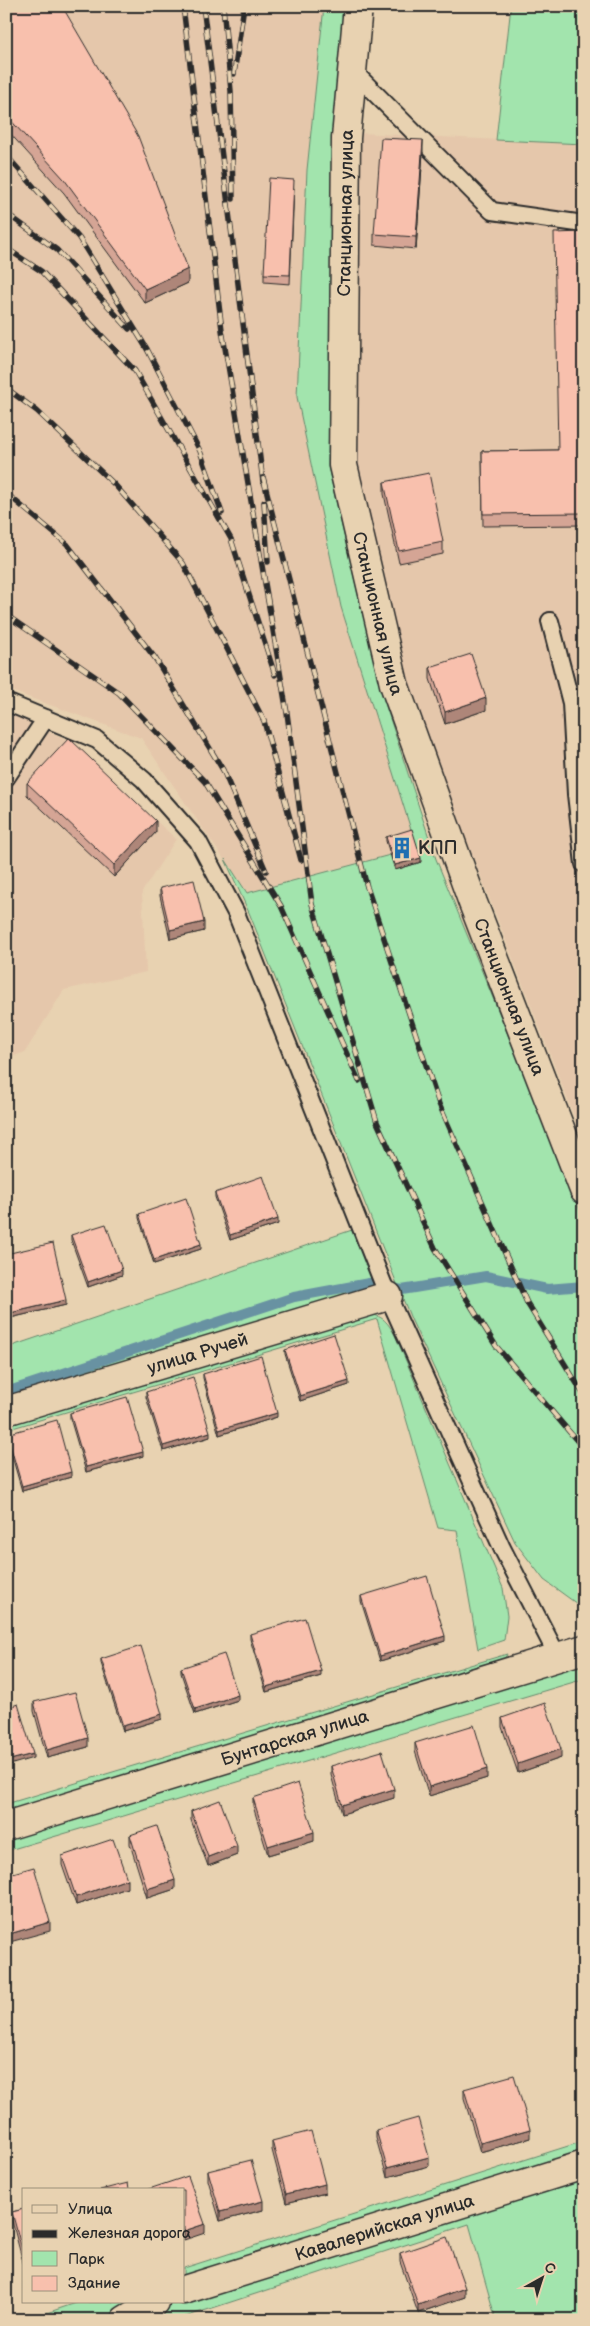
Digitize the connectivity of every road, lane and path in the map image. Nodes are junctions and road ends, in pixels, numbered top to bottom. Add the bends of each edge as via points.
1 (358, 6) edge
2 (352, 70) junction
3 (584, 224) edge
4 (550, 621) dead end
5 (6, 702) edge
6 (46, 718) junction
7 (6, 778) edge
8 (584, 864) edge
9 (584, 1190) edge
10 (388, 1296) junction
11 (6, 1412) edge
12 (584, 1649) edge
13 (558, 1657) junction
14 (6, 1826) edge
15 (584, 2165) edge
16 (185, 2290) edge
17 (152, 2304) edge
18 (125, 2320) edge

1 - 2 street, Станционная улица
2 - 3 lane via 492,211
2 - 9 street, Станционная улица via 346,138 343,466 394,684 473,903
4 - 8 lane via 571,704
5 - 6 lane
6 - 7 lane
6 - 10 lane via 97,740 144,780 198,841 236,913
10 - 11 street, улица Ручей
10 - 13 lane via 502,1548
12 - 13 street, Бунтарская улица
13 - 14 street, Бунтарская улица
15 - 16 street, Кавалерийская улица
17 - 18 street

